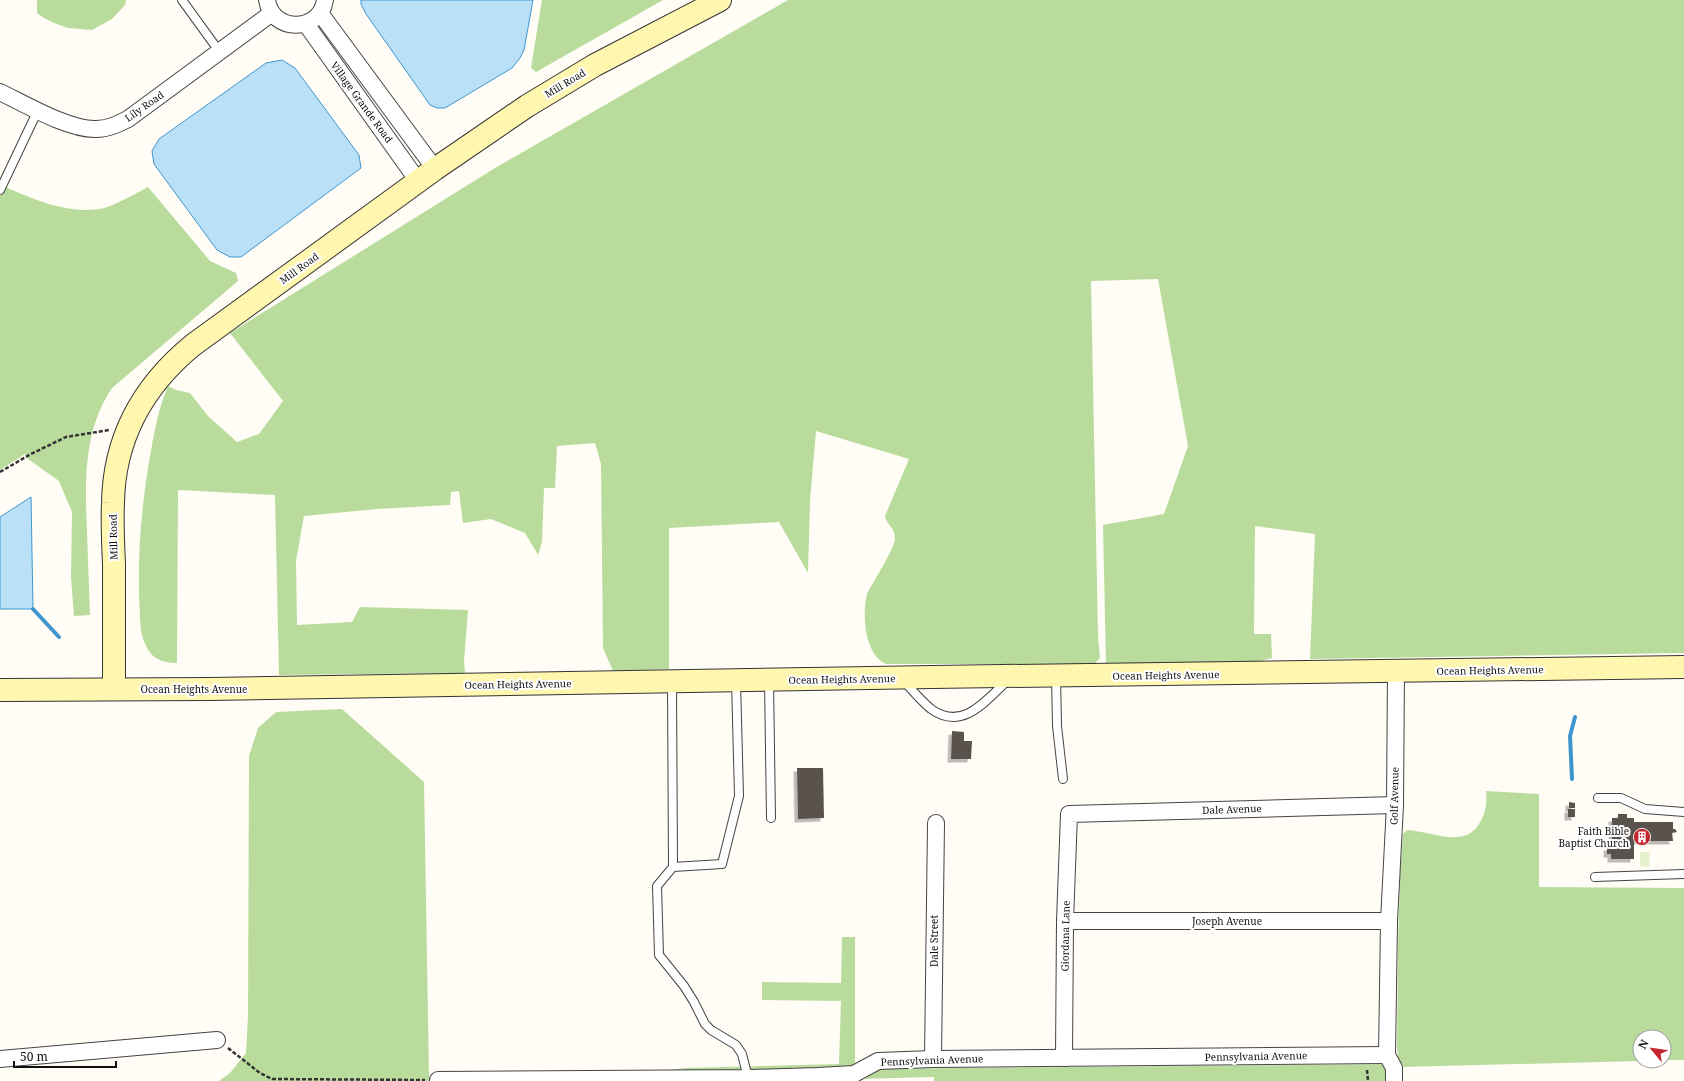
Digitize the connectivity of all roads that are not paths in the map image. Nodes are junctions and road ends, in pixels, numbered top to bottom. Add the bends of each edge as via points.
1 (182, 0) edge
2 (720, 0) edge
3 (269, 7) edge
4 (323, 7) edge
5 (306, 24) junction
6 (219, 51) junction
7 (0, 92) edge
8 (38, 110) junction
9 (426, 175) junction
10 (0, 190) edge
11 (1684, 667) edge
12 (1396, 671) junction
13 (1012, 676) junction
14 (1056, 676) junction
15 (902, 678) junction
16 (768, 680) junction
17 (736, 681) junction
18 (672, 682) junction
19 (114, 688) junction
20 (0, 690) edge
21 (1063, 779) dead end
22 (1598, 798) dead end
23 (1395, 805) junction
24 (1684, 812) edge
25 (1068, 814) joint
26 (772, 818) dead end
27 (936, 823) dead end
28 (673, 867) junction
29 (1684, 874) edge
30 (1595, 877) dead end
31 (1389, 920) junction
32 (1065, 921) junction
33 (217, 1040) road end
34 (1387, 1055) junction
35 (1064, 1058) junction
36 (0, 1059) edge
37 (933, 1059) junction
38 (438, 1080) road end
39 (587, 1080) edge
40 (751, 1080) edge
41 (1394, 1081) edge

1 - 6 lane
2 - 9 main road, Mill Road via 595,65
3 - 5 street via 278,20 287,24
3 - 6 street, Lily Road
4 - 5 street via 314,20
4 - 9 street
5 - 9 street, Village Grande Road
6 - 8 street, Lily Road via 128,119 111,126 85,128
7 - 8 street, Lily Road
8 - 10 lane
9 - 19 main road, Mill Road via 193,345 152,386 123,440 117,467 113,502
11 - 12 main road, Ocean Heights Avenue
12 - 14 main road, Ocean Heights Avenue
12 - 23 street, Golf Avenue
13 - 14 main road, Ocean Heights Avenue
13 - 15 main road, Ocean Heights Avenue
13 - 15 lane via 971,713 961,717 944,716 930,708
14 - 21 lane via 1057,726
15 - 16 main road, Ocean Heights Avenue
16 - 17 main road, Ocean Heights Avenue
16 - 26 lane
17 - 18 main road, Ocean Heights Avenue
17 - 28 lane via 739,796 722,864
18 - 19 main road, Ocean Heights Avenue via 210,689
18 - 28 lane
19 - 20 main road, Ocean Heights Avenue
22 - 24 lane via 1621,798 1645,809
23 - 25 street, Dale Avenue
23 - 31 street, Golf Avenue
25 - 32 street, Giordana Lane
27 - 37 street, Dale Street
28 - 40 lane via 657,886 660,955 684,986 705,1024 736,1045
29 - 30 lane
31 - 32 street, Joseph Avenue
31 - 34 street
32 - 35 street, Giordana Lane
33 - 36 street
34 - 35 street, Pennsylvania Avenue
34 - 41 street via 1394,1068
35 - 37 street, Pennsylvania Avenue
37 - 40 street, Pennsylvania Avenue via 878,1061 854,1074
38 - 39 street, Pennsylvania Avenue
39 - 40 street, Pennsylvania Avenue

